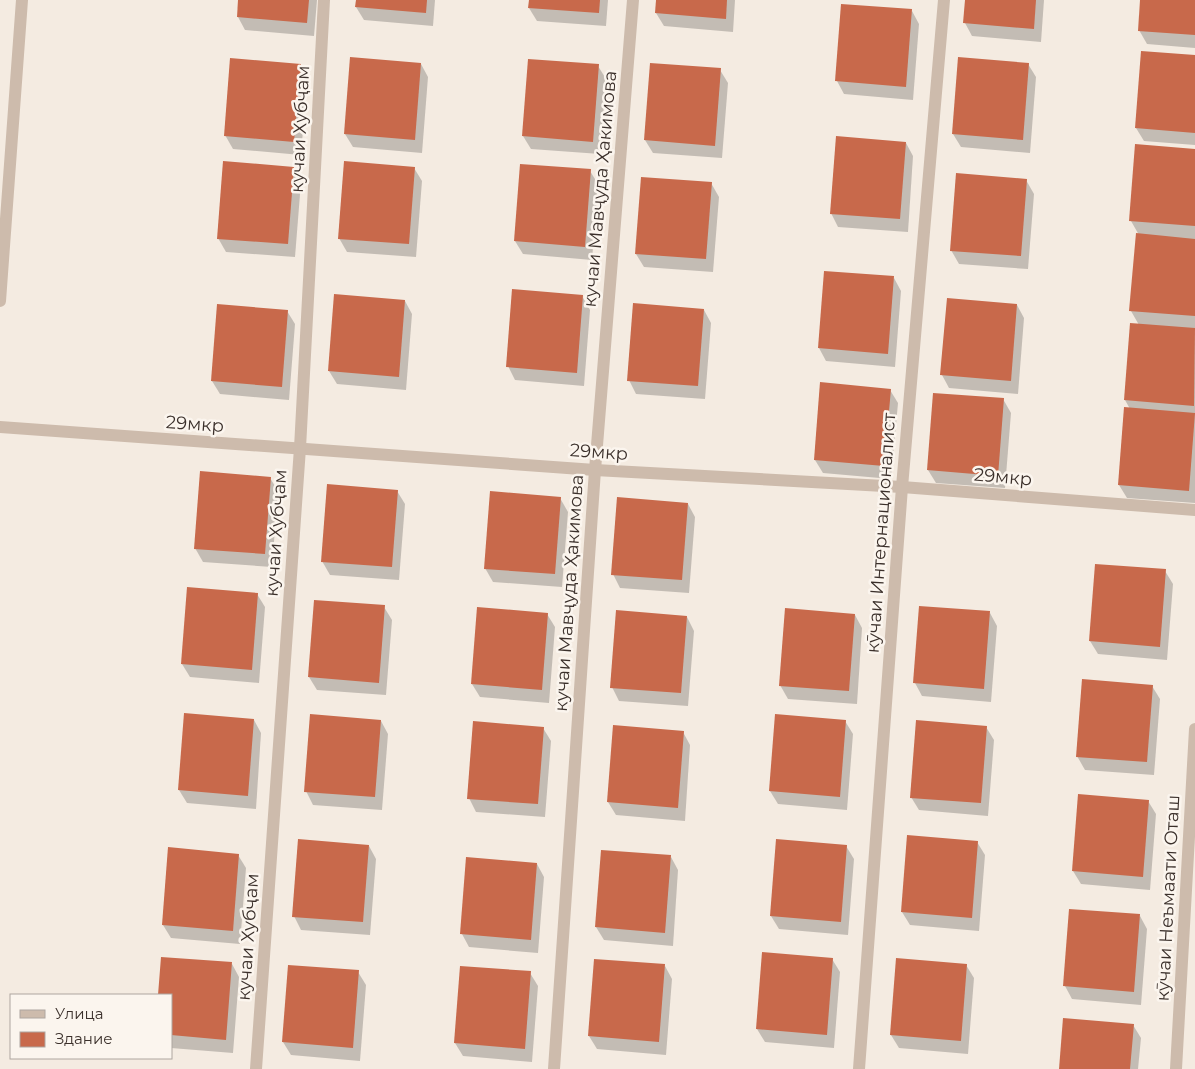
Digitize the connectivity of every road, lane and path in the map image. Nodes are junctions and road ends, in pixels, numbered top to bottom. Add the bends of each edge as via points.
1 (22, 0) edge
2 (324, 0) edge
3 (633, 0) edge
4 (944, 0) edge
5 (0, 301) edge
6 (0, 428) edge
7 (300, 448) junction
8 (595, 470) junction
9 (902, 486) junction
10 (1195, 510) edge
11 (1195, 729) edge
12 (256, 1069) edge
13 (554, 1069) edge
14 (860, 1069) edge
15 (1176, 1069) edge

1 - 5 street
2 - 7 street, кучаи Хубҷам
3 - 8 street, кучаи Мавҷуда Ҳакимова
4 - 9 street, кӯчаи Интернационалист
6 - 7 street, 29мкр
7 - 8 street, 29мкр
7 - 12 street, кучаи Хубҷам
8 - 9 street, 29мкр
8 - 13 street, кучаи Мавҷуда Ҳакимова
9 - 10 street, 29мкр
9 - 14 street, кӯчаи Интернационалист
11 - 15 street, кӯчаи Неъмаати Оташ

